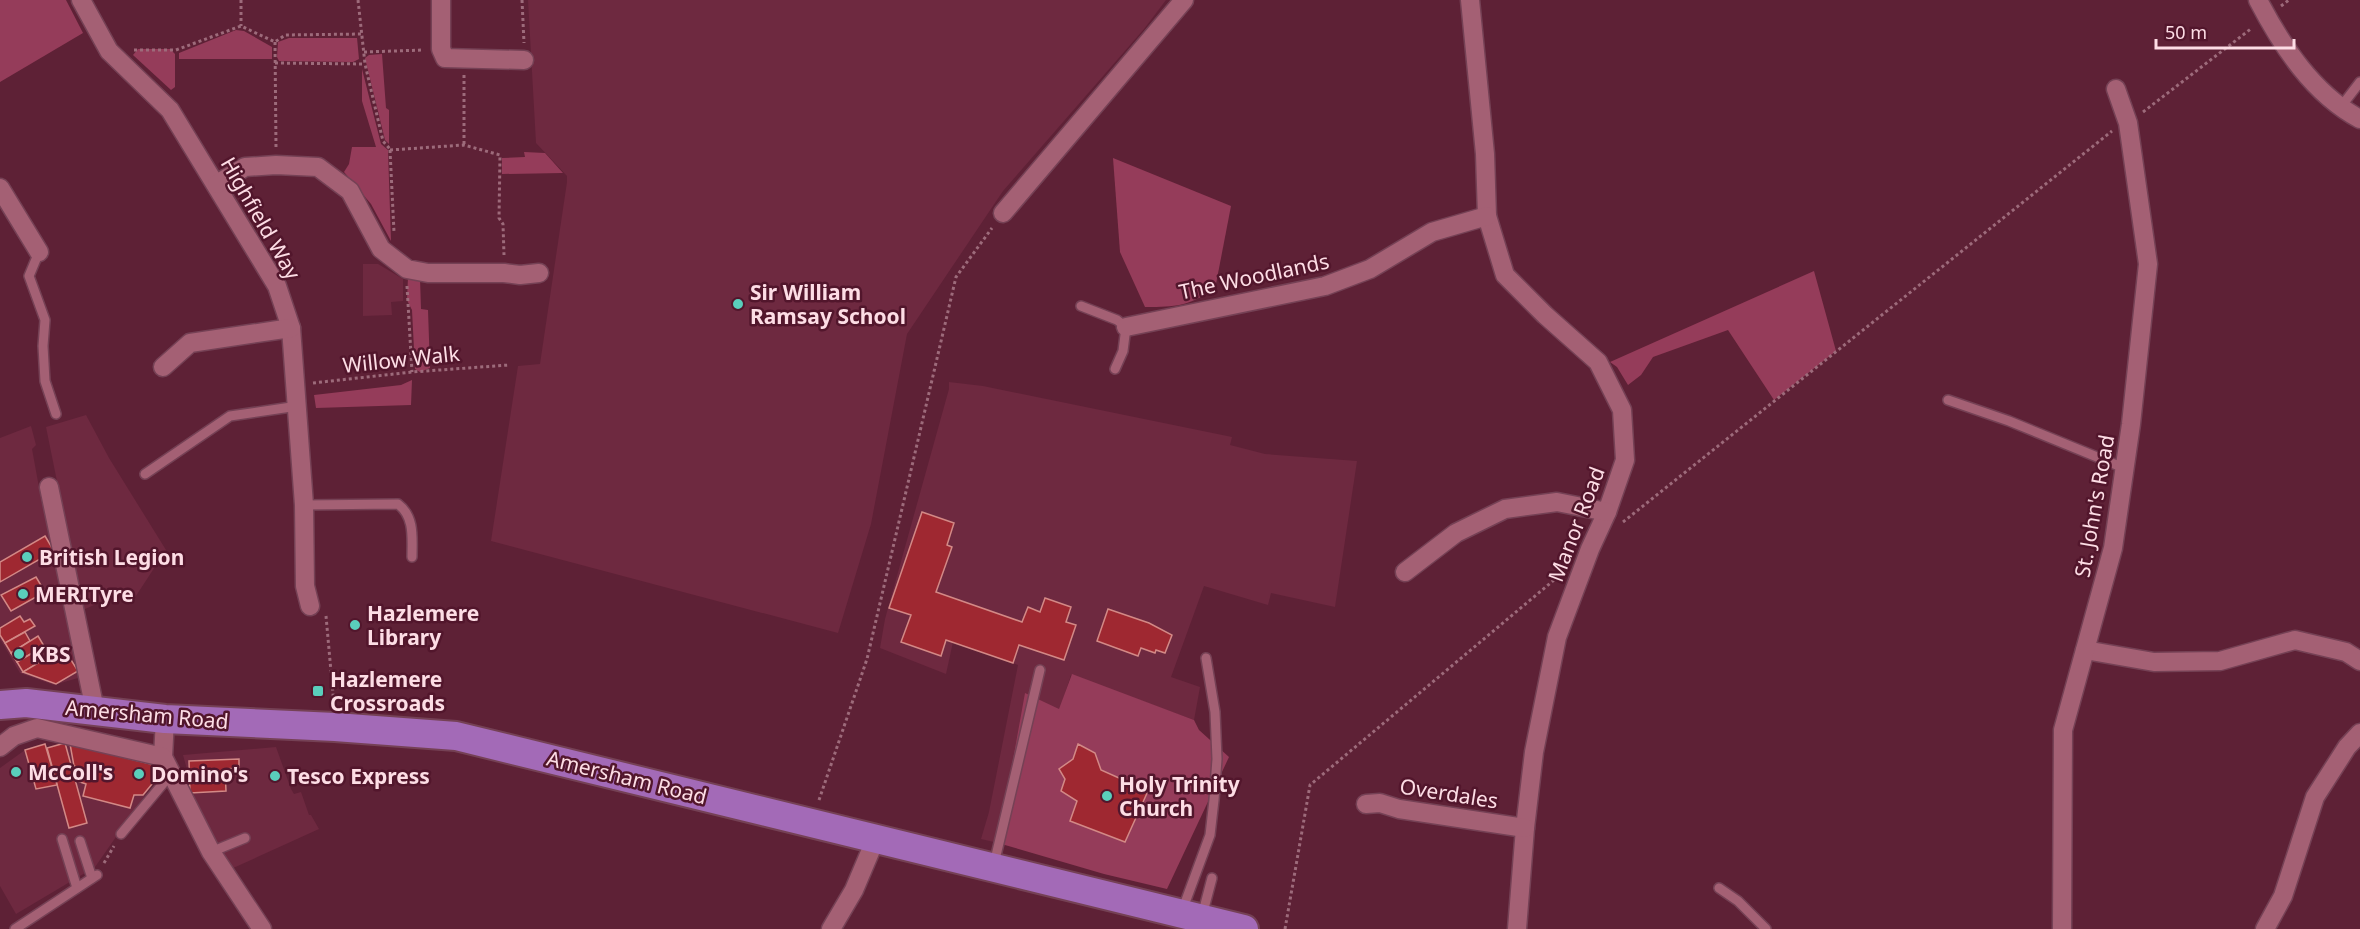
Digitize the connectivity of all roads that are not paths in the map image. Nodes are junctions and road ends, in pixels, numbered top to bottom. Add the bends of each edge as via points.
1 (81, 0) edge
2 (441, 0) edge
3 (1184, 0) edge
4 (1470, 0) edge
5 (2258, 0) edge
6 (524, 60) road end
7 (2360, 82) edge
8 (2116, 89) dead end
9 (2340, 108) junction
10 (2360, 119) edge
11 (217, 184) junction
12 (0, 188) edge
13 (1003, 213) road end
14 (1487, 216) junction
15 (39, 252) joint
16 (538, 273) dead end
17 (1081, 306) dead end
18 (1126, 327) junction
19 (291, 328) junction
20 (163, 367) dead end
21 (1115, 369) dead end
22 (1948, 400) dead end
23 (298, 406) junction
24 (56, 414) dead end
25 (2124, 468) junction
26 (145, 474) dead end
27 (49, 487) dead end
28 (304, 505) junction
29 (1613, 519) junction
30 (412, 557) dead end
31 (1405, 572) dead end
32 (310, 606) road end
33 (2085, 650) junction
34 (1206, 658) dead end
35 (2360, 661) edge
36 (1040, 670) dead end
37 (0, 705) edge
38 (94, 711) junction
39 (165, 719) junction
40 (2360, 733) edge
41 (0, 747) edge
42 (163, 757) junction
43 (171, 774) junction
44 (1366, 804) dead end
45 (1525, 828) junction
46 (121, 834) road end
47 (876, 837) junction
48 (245, 838) dead end
49 (62, 839) dead end
50 (80, 841) dead end
51 (211, 852) junction
52 (993, 866) junction
53 (1212, 878) dead end
54 (77, 888) junction
55 (1719, 888) dead end
56 (1191, 919) edge
57 (15, 929) edge
58 (262, 929) edge
59 (831, 929) edge
60 (1244, 929) edge
61 (1517, 929) edge
62 (1766, 929) edge
63 (2062, 929) edge
64 (2265, 929) edge

1 - 11 street, Highfield Way via 108,51 170,110
2 - 6 street via 441,49 445,58
3 - 13 street
4 - 14 street, Manor Road
5 - 9 street via 2297,65
7 - 9 lane
8 - 25 street, St. John's Road via 2128,123 2148,264
9 - 10 street
11 - 16 street via 245,167 318,167 350,191 381,249 407,269 428,273
11 - 19 street, Highfield Way via 277,286
12 - 15 street
14 - 18 street, The Woodlands via 1432,232 1370,269 1325,286
14 - 29 street, Manor Road via 1505,275 1598,362 1622,410 1624,460
15 - 24 lane via 29,276 45,320 45,381
17 - 18 lane
18 - 21 lane via 1123,351
19 - 20 street via 190,343
19 - 23 street, Highfield Way
22 - 25 lane
23 - 26 lane via 230,416
23 - 28 street, Highfield Way
25 - 33 street, St. John's Road via 2113,548
27 - 38 street
28 - 30 lane via 398,504 411,522
28 - 32 street, Highfield Way via 305,586
29 - 31 street via 1557,502 1505,509 1456,533
29 - 45 street, Manor Road via 1590,549 1557,637 1534,752
33 - 35 street via 2154,662 2220,661 2295,640 2346,652
33 - 63 street, St. John's Road via 2063,730
34 - 56 lane via 1215,712 1217,759 1210,835
36 - 52 lane
37 - 38 main road, Amersham Road via 26,703
38 - 39 main road, Amersham Road
39 - 42 street
39 - 47 main road, Amersham Road via 456,736
40 - 64 street via 2315,797 2283,896
41 - 42 street via 14,736 37,728
42 - 43 street
43 - 46 lane
43 - 51 street
44 - 45 street, Overdales via 1380,803
45 - 61 street, Manor Road
47 - 52 main road, Amersham Road
47 - 59 street via 854,890
48 - 51 lane
49 - 54 lane
50 - 54 lane via 95,877
51 - 58 street
52 - 56 main road, Amersham Road
53 - 56 lane
54 - 57 lane
55 - 62 lane
56 - 60 main road, Amersham Road

